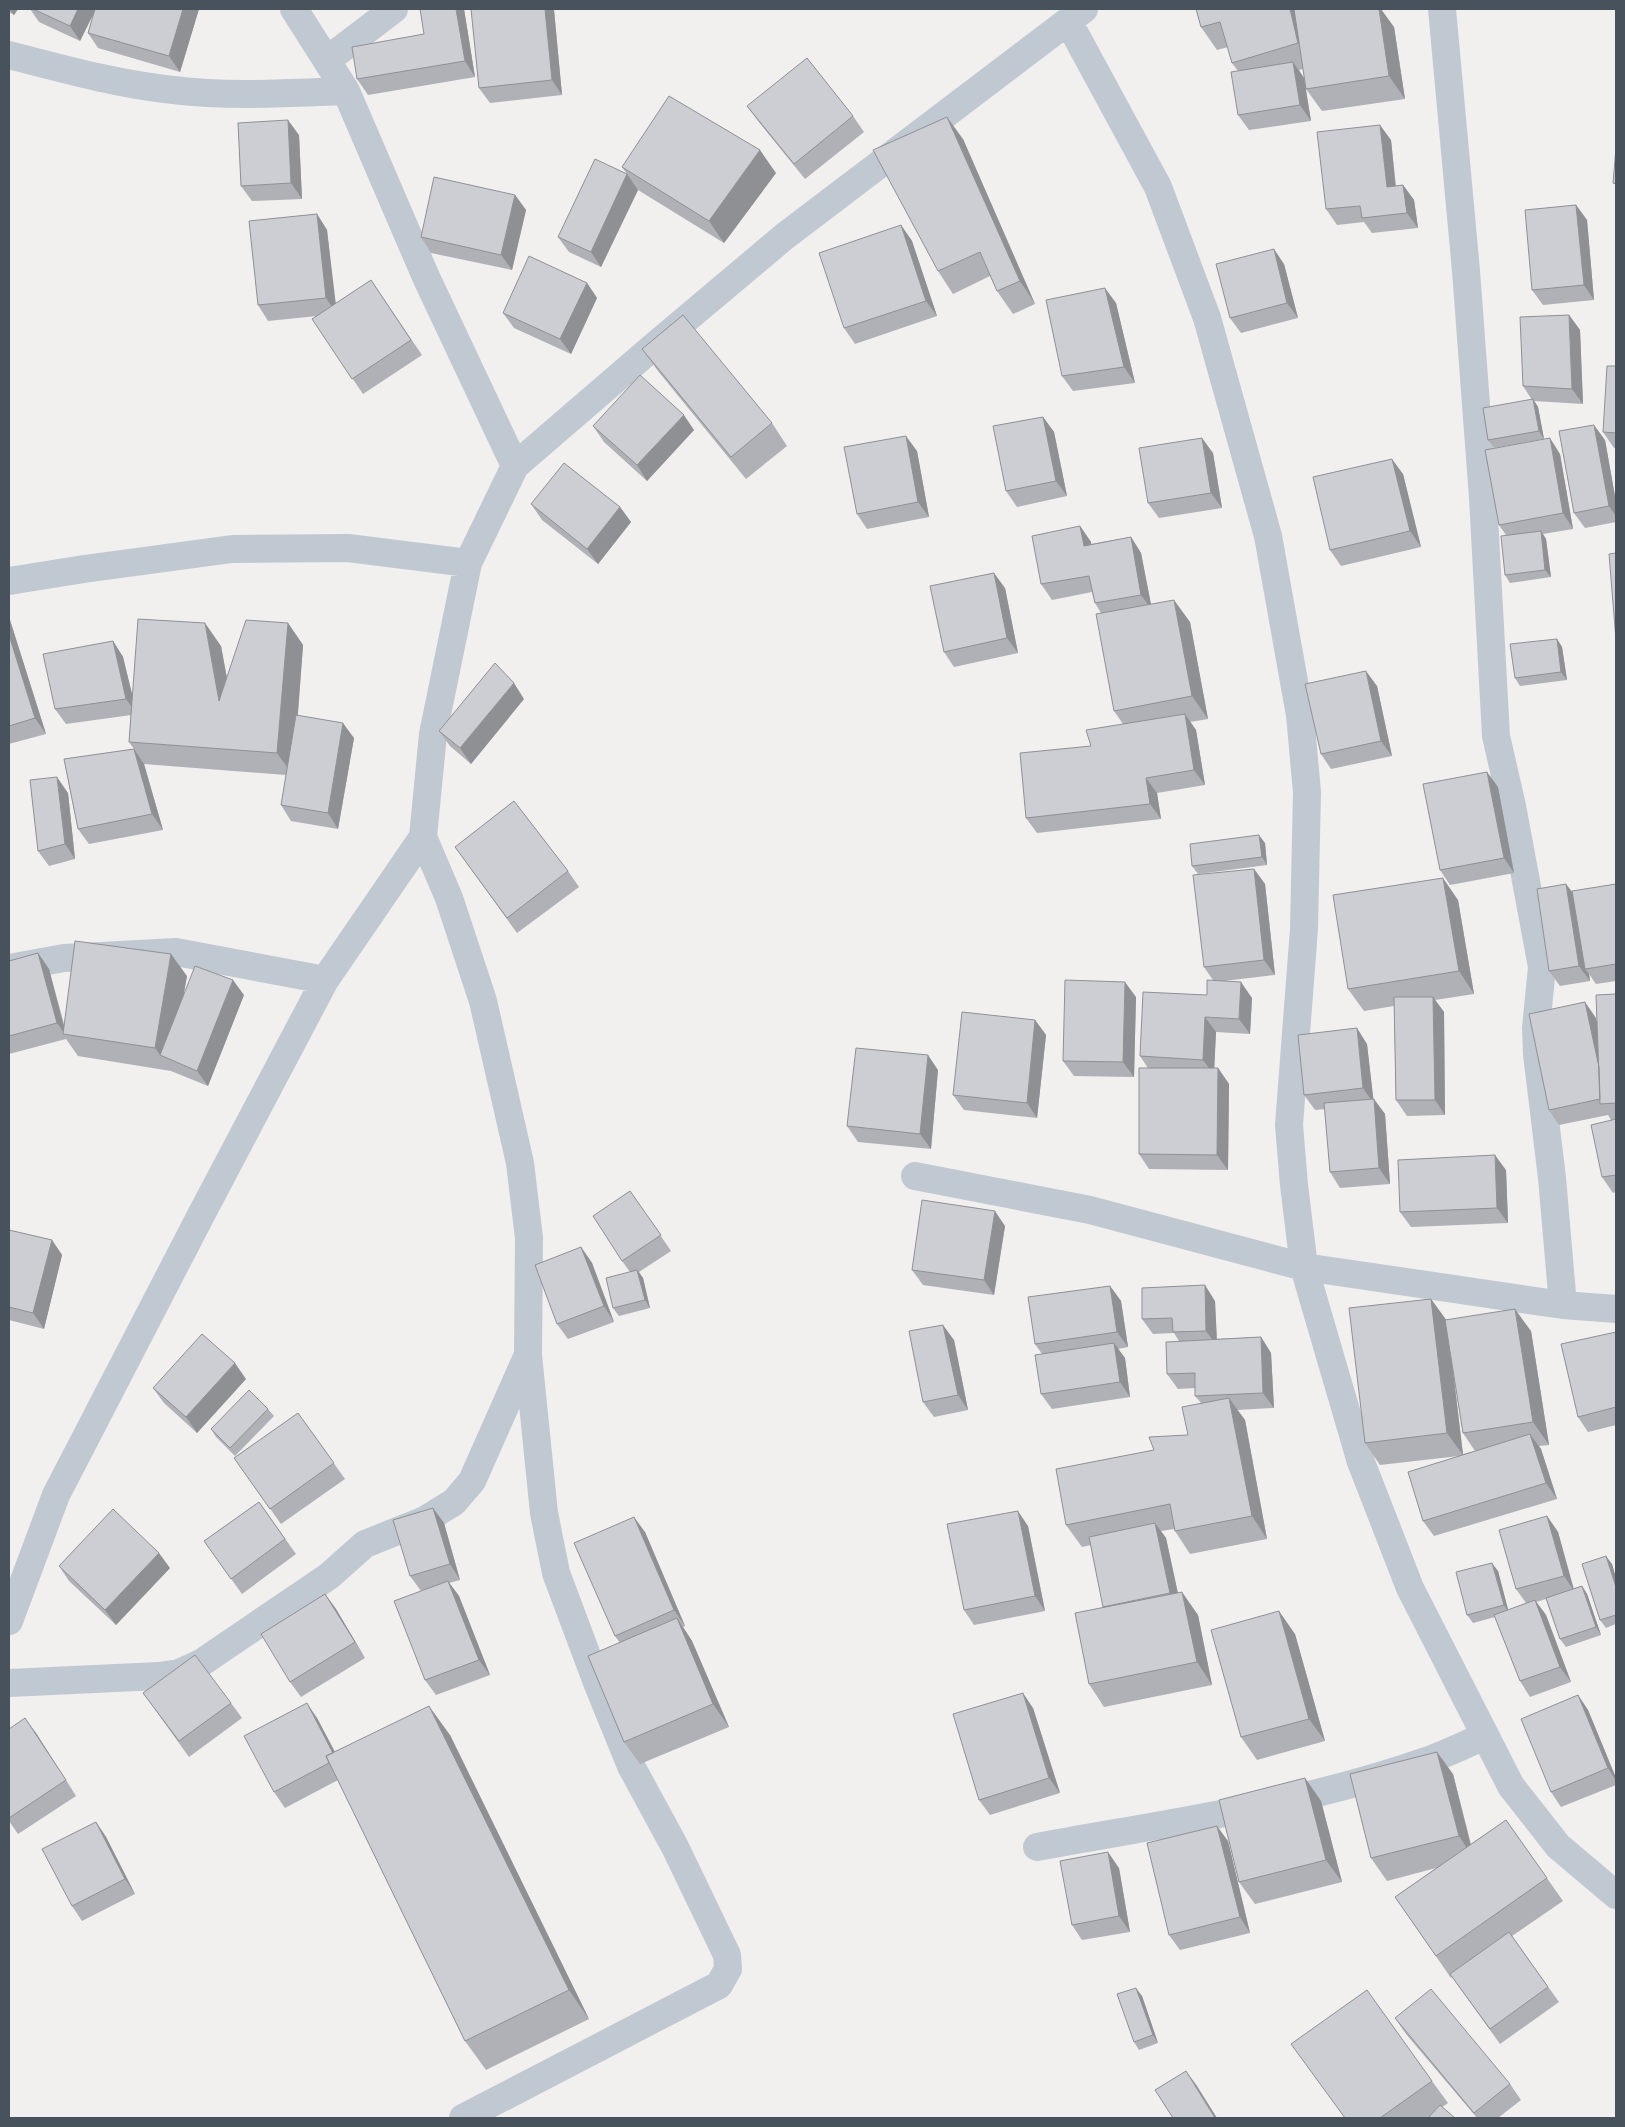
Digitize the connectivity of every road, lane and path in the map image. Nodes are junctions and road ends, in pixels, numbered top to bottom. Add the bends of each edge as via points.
1 (294, 9) edge
2 (394, 9) edge
3 (1442, 9) edge
4 (1076, 15) edge
5 (9, 55) edge
6 (327, 60) junction
7 (346, 90) junction
8 (515, 466) junction
9 (468, 562) junction
10 (9, 582) edge
11 (423, 837) junction
12 (9, 968) edge
13 (326, 980) junction
14 (916, 1176) dead end
15 (1304, 1267) junction
16 (1562, 1305) junction
17 (1616, 1309) edge
18 (528, 1355) junction
19 (9, 1621) edge
20 (9, 1683) edge
21 (1485, 1736) junction
22 (1037, 1847) dead end
23 (1616, 1895) edge
24 (463, 2118) edge

1 - 6 street
2 - 6 street
3 - 16 street via 1466,270 1496,736 1542,967 1537,1054 1552,1178
4 - 8 street via 785,236
4 - 15 street via 1158,187 1207,318 1268,536 1300,715 1307,792 1304,928 1289,1126
5 - 7 street via 104,80 173,90 243,95
6 - 7 street
7 - 8 street via 426,277
8 - 9 street
9 - 10 street via 348,548 232,549 84,568
9 - 11 street via 433,734
11 - 13 street
11 - 18 street via 448,898 483,1001 520,1163 529,1238
12 - 13 street via 64,958 176,952
13 - 19 street via 56,1495
14 - 15 street via 1090,1210
15 - 16 street
15 - 21 street via 1361,1462 1410,1588
16 - 17 street
18 - 20 street via 472,1481 454,1502 426,1520 365,1544 329,1576 201,1663 179,1673 159,1676
18 - 24 street via 544,1513 556,1573 631,1766 728,1955 728,1968 719,1985
21 - 22 street via 1427,1761 1342,1787 1228,1812
21 - 23 street via 1510,1786 1558,1846

